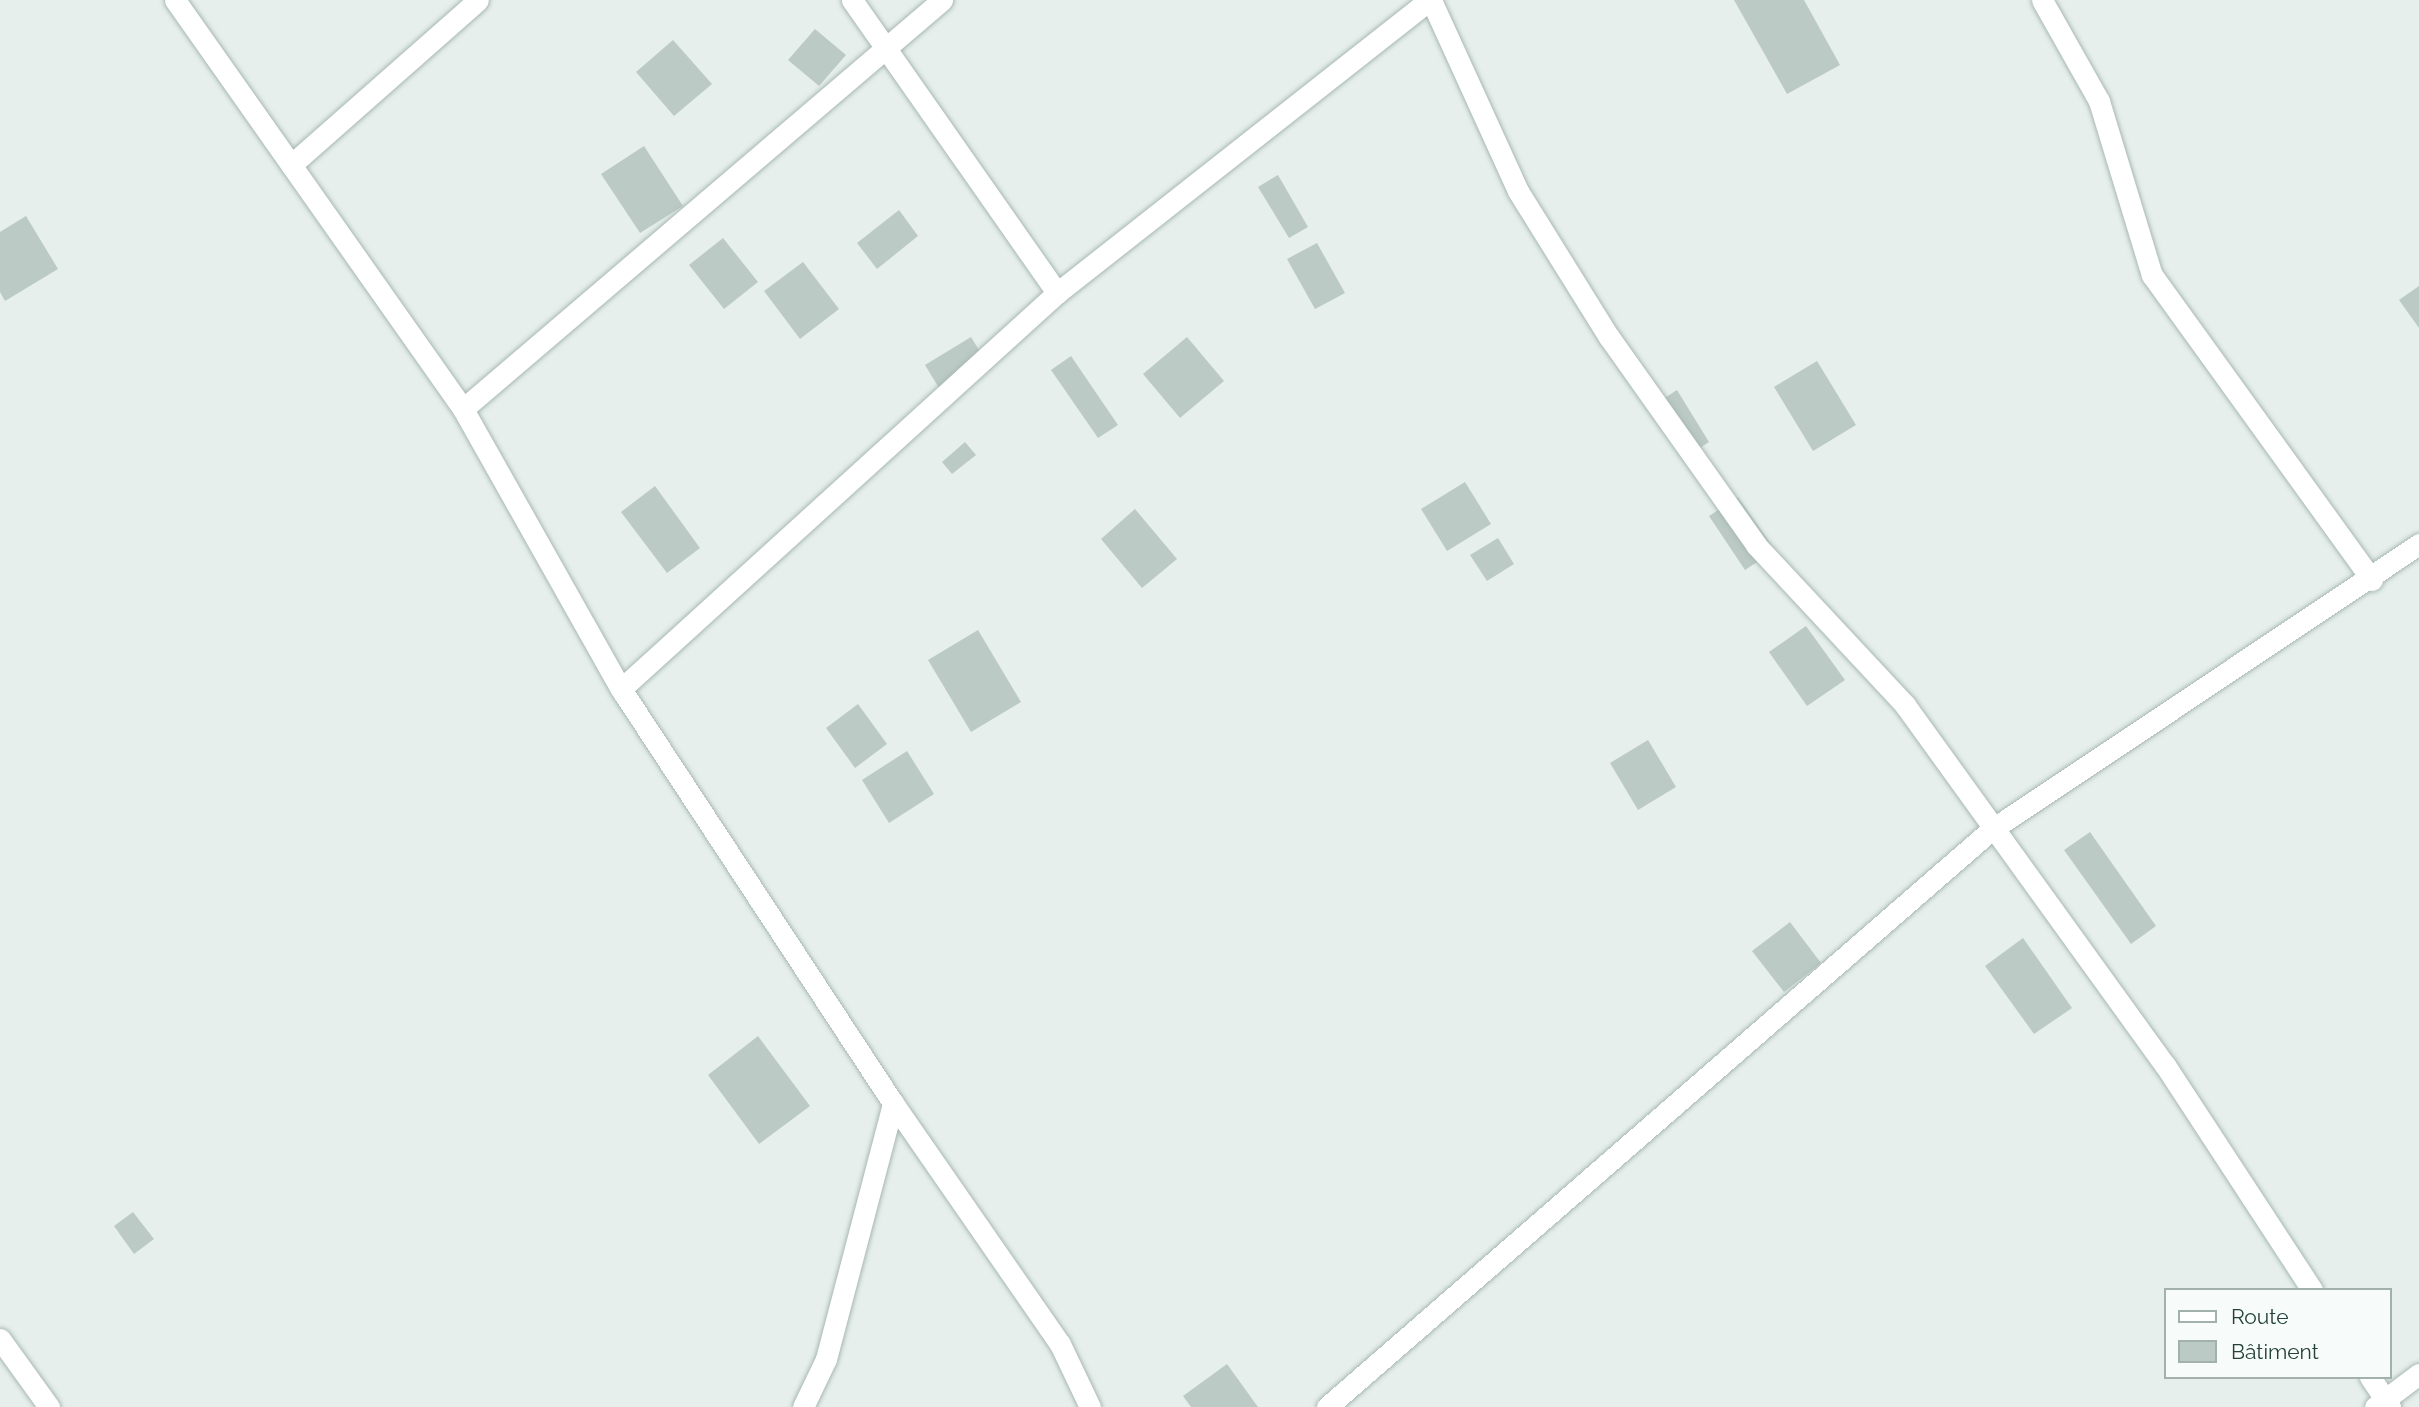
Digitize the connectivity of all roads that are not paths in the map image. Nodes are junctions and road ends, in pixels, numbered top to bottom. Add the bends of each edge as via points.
1 (175, 0) edge
2 (478, 0) edge
3 (852, 0) edge
4 (942, 0) edge
5 (1430, 0) edge
6 (2042, 0) edge
7 (886, 48) junction
8 (291, 165) junction
9 (1058, 293) junction
10 (463, 409) junction
11 (2419, 544) edge
12 (2372, 580) junction
13 (621, 689) junction
14 (1991, 830) junction
15 (893, 1103) junction
16 (2311, 1288) edge
17 (0, 1339) edge
18 (2419, 1374) edge
19 (2371, 1379) edge
20 (2383, 1405) edge
21 (48, 1407) edge
22 (803, 1407) edge
23 (1090, 1407) edge
24 (1327, 1407) edge

1 - 8 street
2 - 8 street
3 - 7 street
4 - 7 street
5 - 9 street
5 - 14 street via 1518,191 1609,337 1756,545 1905,705
6 - 12 street via 2099,101 2152,275
7 - 9 street
7 - 10 street
8 - 10 street
9 - 13 street
10 - 13 street
11 - 12 street
12 - 14 street
13 - 15 street
14 - 16 street via 2165,1065
14 - 24 street
15 - 22 street via 826,1360
15 - 23 street via 1060,1344
17 - 21 street
18 - 20 street
19 - 20 street

